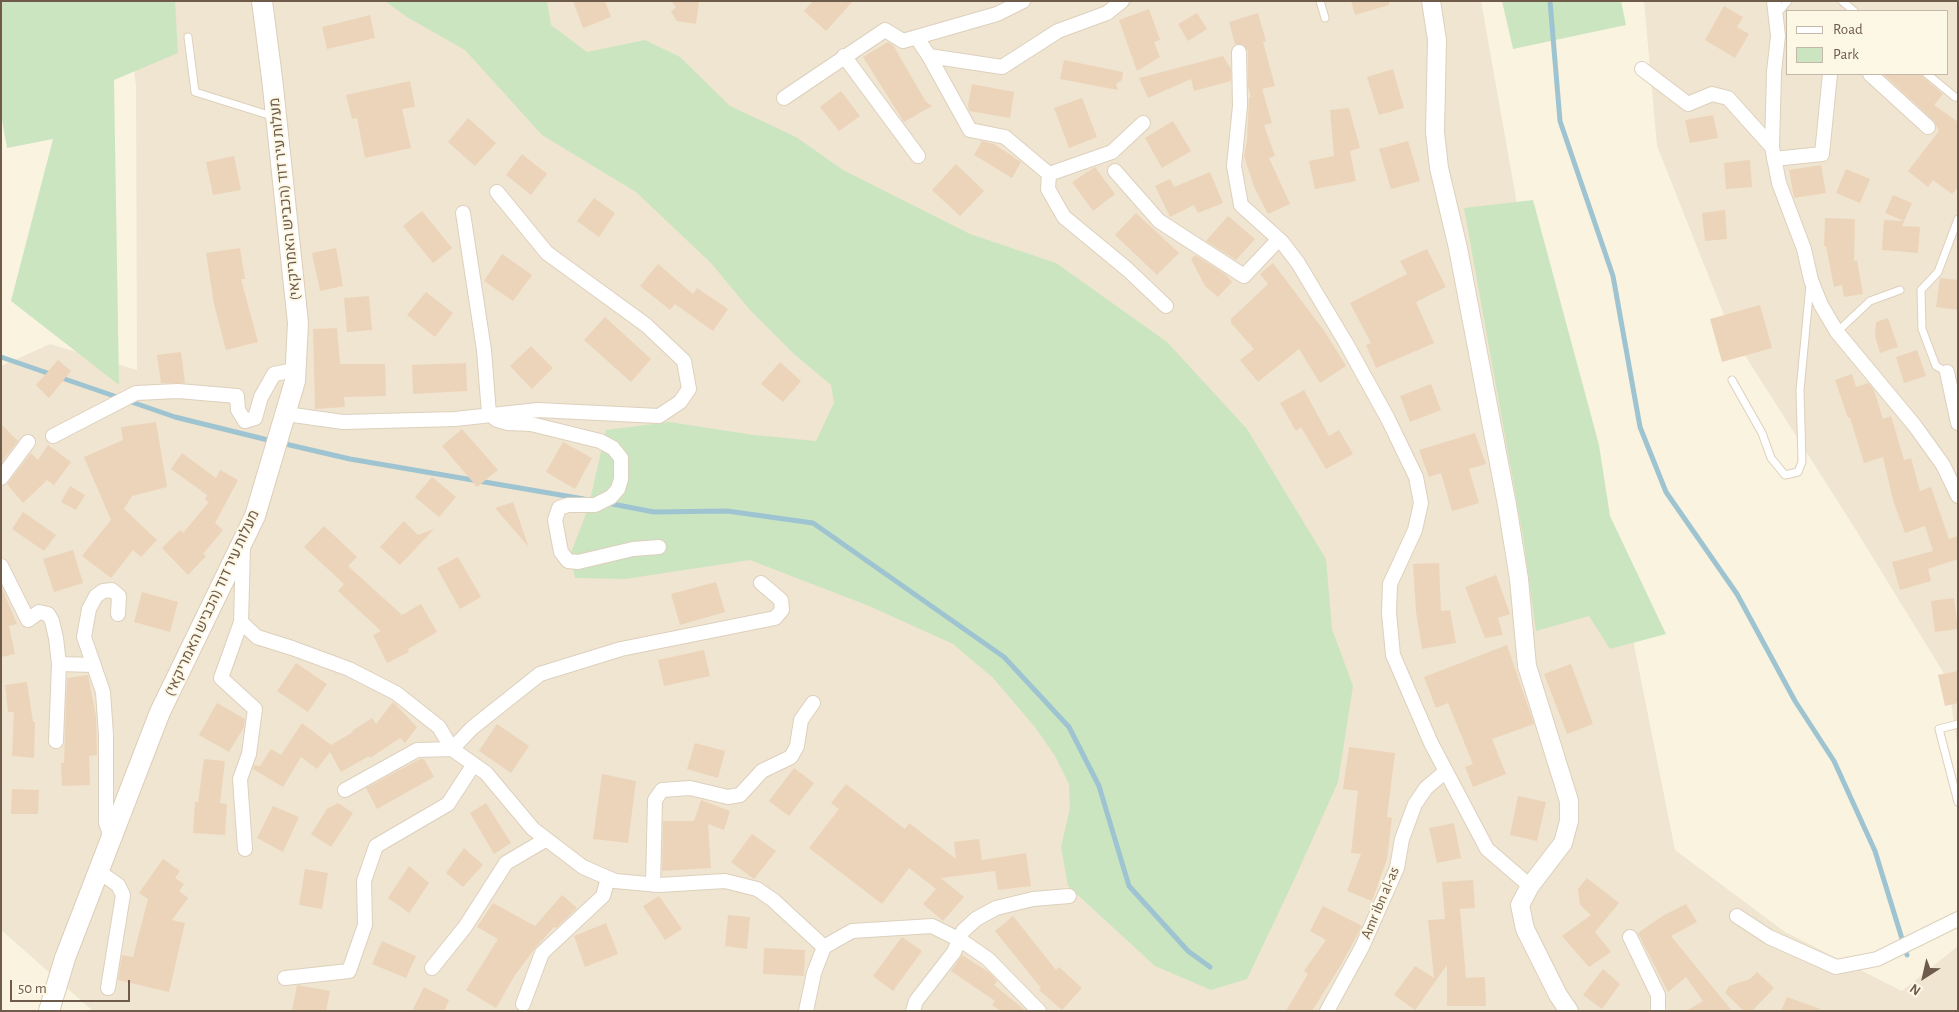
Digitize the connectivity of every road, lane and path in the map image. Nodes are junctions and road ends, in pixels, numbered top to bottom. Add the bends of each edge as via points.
1 (262, 1) edge
2 (1023, 1) edge
3 (1122, 1) edge
4 (1320, 1) edge
5 (1430, 1) edge
6 (1788, 1) edge
7 (1842, 1) edge
8 (1775, 8) edge
9 (1853, 10) edge
10 (1325, 18) dead end
11 (188, 37) dead end
12 (917, 38) junction
13 (1239, 52) dead end
14 (844, 56) junction
15 (929, 56) junction
16 (1642, 70) dead end
17 (1830, 75) edge
18 (1871, 75) edge
19 (1928, 75) edge
20 (1955, 97) dead end
21 (784, 98) dead end
22 (277, 118) junction
23 (1143, 123) dead end
24 (1928, 128) dead end
25 (1773, 153) junction
26 (918, 156) dead end
27 (1115, 171) dead end
28 (1049, 174) junction
29 (497, 192) dead end
30 (463, 213) dead end
31 (1958, 219) edge
32 (1279, 239) junction
33 (1811, 280) junction
34 (1900, 290) dead end
35 (1166, 306) dead end
36 (1837, 332) junction
37 (296, 370) junction
38 (1947, 372) joint
39 (1732, 380) dead end
40 (286, 414) junction
41 (489, 414) junction
42 (1958, 423) edge
43 (53, 436) dead end
44 (28, 442) dead end
45 (1, 478) edge
46 (1958, 496) edge
47 (243, 544) junction
48 (659, 547) dead end
49 (1, 566) edge
50 (761, 583) dead end
51 (118, 614) dead end
52 (241, 622) junction
53 (59, 664) junction
54 (94, 665) junction
55 (812, 702) dead end
56 (1958, 724) edge
57 (56, 741) dead end
58 (452, 749) junction
59 (474, 764) junction
60 (1446, 771) junction
61 (345, 790) dead end
62 (1958, 802) edge
63 (111, 837) junction
64 (545, 840) junction
65 (245, 849) dead end
66 (98, 871) junction
67 (608, 878) junction
68 (653, 885) junction
69 (1530, 886) junction
70 (1069, 896) dead end
71 (1737, 916) dead end
72 (1958, 919) edge
73 (1630, 937) dead end
74 (959, 939) junction
75 (824, 947) junction
76 (432, 968) dead end
77 (285, 978) dead end
78 (108, 988) dead end
79 (523, 1004) dead end
80 (49, 1011) edge
81 (806, 1011) edge
82 (913, 1011) edge
83 (1039, 1011) edge
84 (1327, 1011) edge
85 (1569, 1011) edge
86 (1658, 1011) edge

1 - 22 main road, מעלות עיר דוד (הכביש האמריקאי)
2 - 12 street via 997,14
3 - 15 street via 1107,13 1058,31 1002,67
4 - 10 lane
5 - 69 street via 1436,40 1435,132 1439,168 1458,248 1505,495 1519,579 1527,666 1569,801 1569,821 1563,843
6 - 8 lane
7 - 9 lane
8 - 25 street via 1778,36
11 - 22 lane via 195,92
12 - 14 street via 904,41 885,30
12 - 15 street
13 - 32 street via 1236,184 1241,205
14 - 21 street
14 - 26 street
15 - 28 street via 970,130 1006,137
16 - 25 street via 1688,104 1712,94 1728,98
17 - 25 street via 1822,154
18 - 24 street
19 - 20 lane
22 - 37 main road, מעלות עיר דוד (הכביש האמריקאי) via 298,323
23 - 28 street via 1112,152
25 - 33 street via 1779,184 1804,249
27 - 32 street via 1159,221 1244,276
28 - 35 street via 1048,189 1064,217
29 - 41 street via 547,253 646,325 684,361 689,389 680,402 659,416 538,410
30 - 41 street via 484,350
31 - 38 lane via 1938,272 1921,290 1922,329 1936,366
32 - 60 street via 1298,263 1346,343 1416,477 1421,503 1415,530 1390,584 1389,612 1394,655
33 - 36 street
33 - 39 lane via 1800,390 1802,462 1798,472 1785,475 1771,458 1762,433
34 - 36 lane via 1870,301
36 - 46 street via 1914,426 1942,465
37 - 40 main road, מעלות עיר דוד (הכביש האמריקאי)
37 - 43 street via 274,374 261,397 255,418 245,422 238,410 237,396 178,391 136,393
38 - 42 street
40 - 41 street via 343,422 455,419
40 - 47 main road, מעלות עיר דוד (הכביש האמריקאי)
41 - 48 street via 502,422 531,424 600,441 613,448 621,458 621,479 611,497 595,505 559,508 555,520 556,534 561,552 568,561 578,562 633,549
44 - 45 street
47 - 52 street
47 - 63 main road, מעלות עיר דוד (הכביש האמריקאי) via 160,712
49 - 53 street via 28,620 39,612 48,614 56,638
50 - 58 street via 781,600 782,610 775,618 621,649 540,674 472,728
51 - 54 street via 119,596 112,590 96,596 89,608 84,637
52 - 58 street via 257,637 349,669 386,687 439,727
52 - 65 street via 221,678 255,709 249,754 240,780
53 - 54 street
53 - 57 street
54 - 63 street via 103,692 106,823
55 - 68 street via 801,720 797,746 791,757 762,771 740,795 728,797 690,788 662,790 655,800
56 - 62 lane via 1939,729
58 - 59 street
58 - 61 street via 417,750
59 - 64 street via 486,773
59 - 77 street via 448,804 376,846 364,880 365,925 349,972
60 - 69 street via 1487,849
60 - 84 street, Amr ibn al-as via 1426,788 1415,804 1386,894
63 - 66 main road, מעלות עיר דוד (הכביש האמריקאי)
64 - 67 street via 583,867
64 - 76 street via 506,863 465,927
66 - 78 street via 118,885 123,895
66 - 80 main road, מעלות עיר דוד (הכביש האמריקאי)
67 - 68 street
67 - 79 street via 603,896 542,953
68 - 75 street via 725,881 758,889
69 - 85 street via 1520,905 1525,929
70 - 74 street via 1034,899 996,908 976,919
71 - 72 street via 1769,937 1836,967 1877,959
73 - 86 street via 1658,995
74 - 75 street via 932,926 895,927 852,931
74 - 82 street via 954,952 916,1001
74 - 83 street via 988,960
75 - 81 street via 814,973

